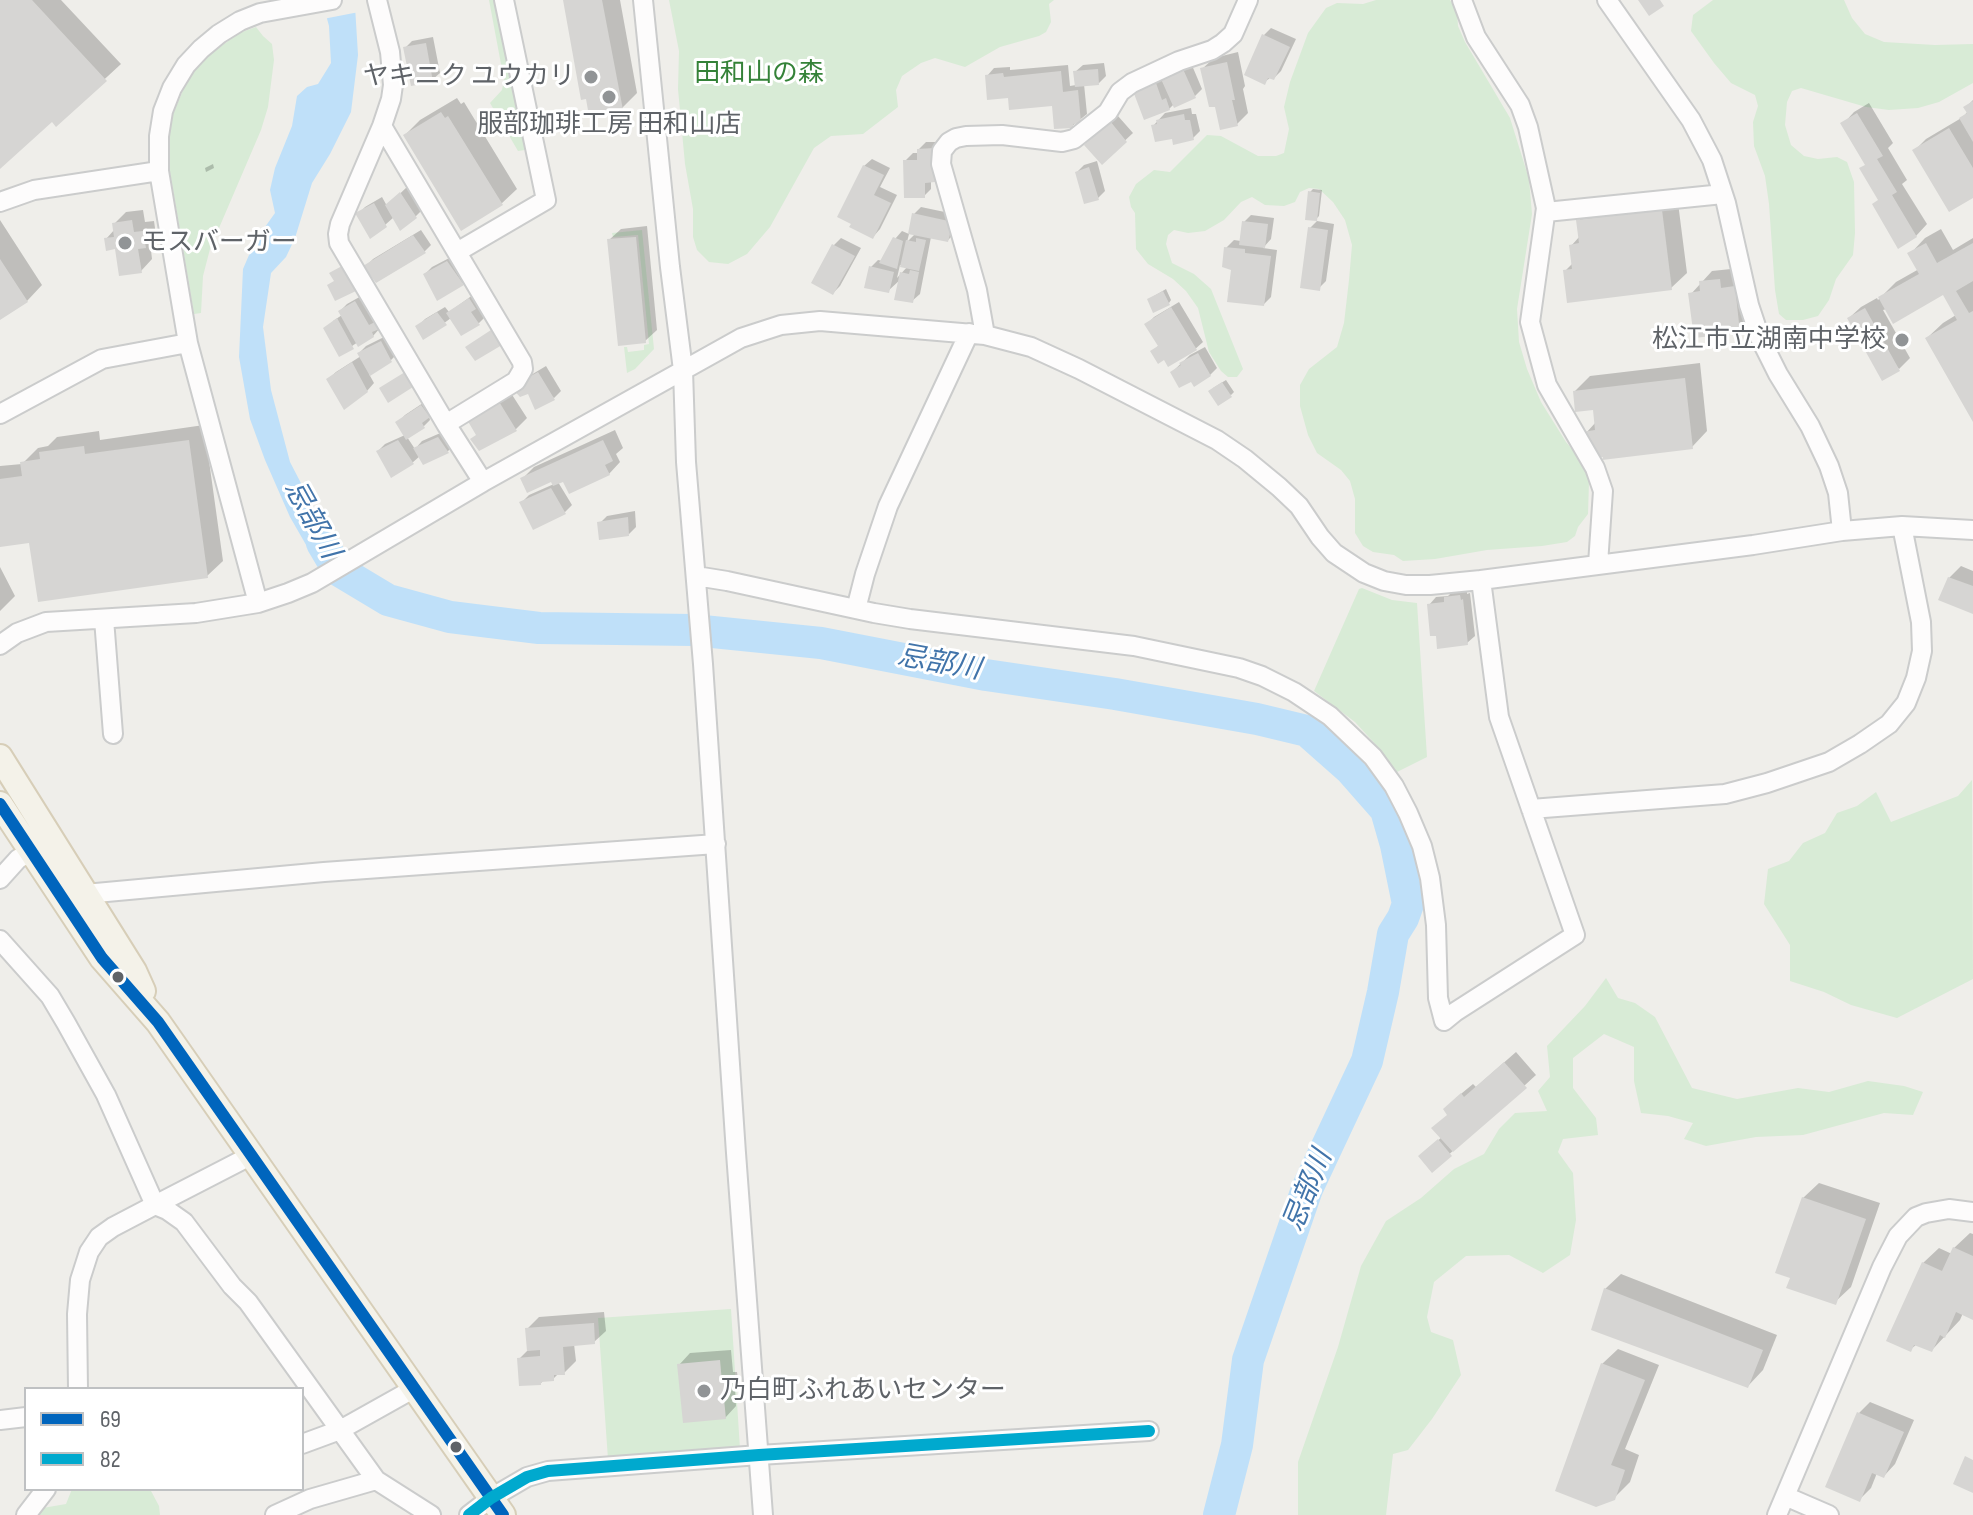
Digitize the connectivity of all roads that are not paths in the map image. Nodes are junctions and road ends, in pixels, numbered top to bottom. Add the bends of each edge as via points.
1 (332, 0) edge
2 (377, 0) edge
3 (504, 0) edge
4 (643, 0) edge
5 (1248, 0) edge
6 (1462, 0) edge
7 (1607, 0) edge
8 (268, 7) edge
9 (382, 126) junction
10 (159, 171) junction
11 (1723, 194) junction
12 (0, 202) edge
13 (1546, 212) junction
14 (457, 252) junction
15 (977, 334) junction
16 (188, 343) junction
17 (683, 370) junction
18 (0, 414) edge
19 (446, 424) junction
20 (483, 482) junction
21 (1902, 526) junction
22 (1973, 530) edge
23 (1842, 531) junction
24 (1598, 564) junction
25 (696, 579) junction
26 (1481, 580) junction
27 (258, 603) junction
28 (856, 609) junction
29 (104, 619) junction
30 (0, 645) edge
31 (113, 734) dead end
32 (0, 757) edge
33 (0, 804) edge
34 (1531, 809) junction
35 (716, 844) junction
36 (31, 851) junction
37 (0, 879) edge
38 (85, 894) junction
39 (0, 940) edge
40 (158, 1022) junction
41 (252, 1155) junction
42 (155, 1205) junction
43 (1973, 1212) edge
44 (78, 1387) edge
45 (415, 1388) junction
46 (24, 1417) edge
47 (0, 1420) edge
48 (340, 1430) junction
49 (1149, 1431) dead end
50 (304, 1443) edge
51 (759, 1455) junction
52 (376, 1480) junction
53 (44, 1491) edge
54 (1785, 1496) junction
55 (497, 1507) edge
56 (26, 1515) edge
57 (275, 1515) edge
58 (431, 1515) edge
59 (469, 1515) edge
60 (763, 1515) edge
61 (1777, 1515) edge
62 (1829, 1515) edge

1 - 8 street
2 - 9 street via 393,85
3 - 14 street via 546,200
4 - 17 street
5 - 15 street via 1233,34 1223,43 1132,83 1108,112 1074,139 1002,135 949,142 941,164 977,290
6 - 13 street via 1476,37 1520,105
7 - 11 street via 1691,120
8 - 10 street via 219,34 186,65 163,111
9 - 14 street
9 - 19 street via 340,224 339,243
10 - 12 street via 34,190
10 - 16 street
11 - 13 street
11 - 23 street via 1760,338 1829,466
13 - 24 street via 1530,322 1547,385 1603,491
14 - 19 street via 523,369 516,381
15 - 17 street via 820,321 781,325 741,338
15 - 26 street via 1031,347 1217,440 1279,487 1334,553 1364,573 1406,585
15 - 28 street via 888,506
16 - 18 street via 102,359
16 - 27 street
17 - 20 street
17 - 25 street
19 - 20 street
20 - 27 street via 312,583
21 - 22 street
21 - 23 street
21 - 34 street via 1922,651 1906,703 1889,724 1829,762 1725,794
23 - 24 street
24 - 26 street
25 - 28 street
25 - 35 street
26 - 34 street via 1497,706
27 - 29 street
28 - 34 street via 1134,646 1213,662 1262,676 1330,716 1373,757 1394,786 1422,846 1436,925 1438,998 1444,1021 1575,935
29 - 30 street via 46,622
29 - 31 street
32 - 38 main road
33 - 36 main road
35 - 38 street
35 - 51 street
36 - 37 street
36 - 40 main road via 102,958
38 - 40 main road via 134,971
39 - 42 street via 50,996 66,1023 106,1095
40 - 41 main road
41 - 42 street
41 - 45 main road
42 - 44 street via 113,1227 89,1252 77,1314
42 - 48 street via 184,1222
43 - 54 street via 1926,1213 1898,1236
45 - 48 street
45 - 55 main road
46 - 47 street
48 - 50 street
48 - 52 street
49 - 51 street
51 - 55 street via 548,1471 527,1477
51 - 60 street
52 - 57 street
52 - 58 street
53 - 56 street
54 - 61 street
54 - 62 street
55 - 59 street

